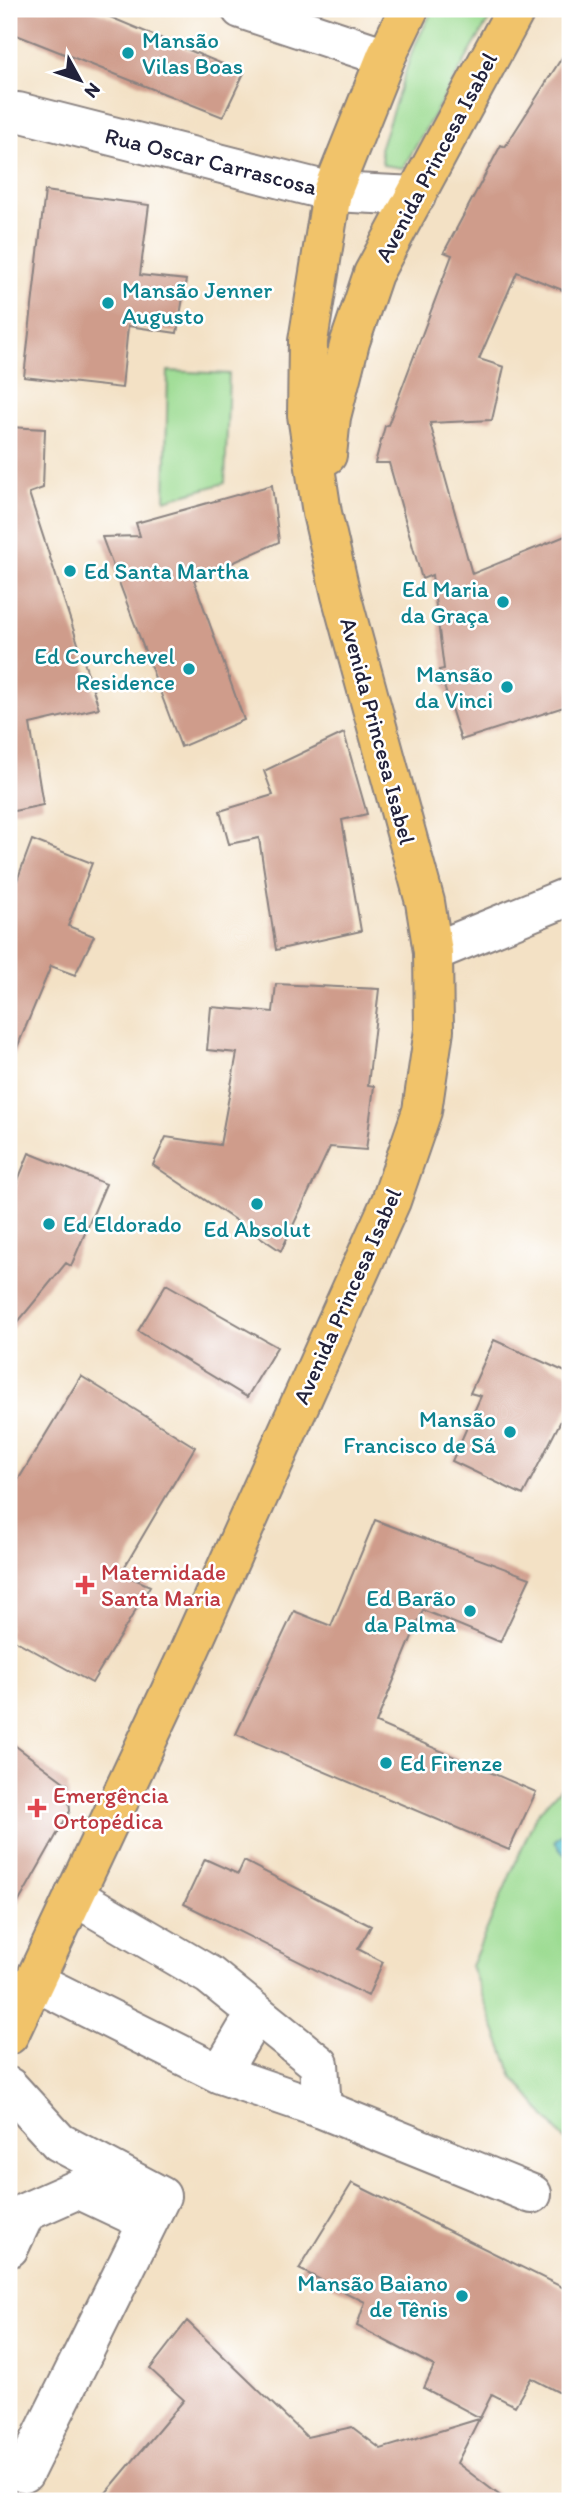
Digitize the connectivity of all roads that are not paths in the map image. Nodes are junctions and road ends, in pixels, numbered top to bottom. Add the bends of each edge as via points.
1 (240, 9) edge
2 (409, 9) edge
3 (516, 9) edge
4 (386, 57) junction
5 (9, 114) edge
6 (332, 192) junction
7 (415, 196) junction
8 (322, 513) junction
9 (570, 896) edge
10 (433, 951) junction
11 (74, 1896) junction
12 (34, 1981) junction
13 (246, 2030) dead end
14 (9, 2035) edge
15 (220, 2074) junction
16 (9, 2087) edge
17 (322, 2109) junction
18 (532, 2193) dead end
19 (148, 2222) junction
20 (9, 2248) edge
21 (9, 2466) edge

1 - 4 street
2 - 4 main road, Avenida Princesa Isabel
3 - 7 main road, Avenida Princesa Isabel
4 - 6 main road, Avenida Princesa Isabel
5 - 6 street, Rua Oscar Carrascosa via 18,111
6 - 7 street, Rua Oscar Carrascosa
6 - 8 main road, Avenida Princesa Isabel via 308,341 307,415
7 - 8 main road, Avenida Princesa Isabel via 373,274 350,342 331,417
8 - 10 main road, Avenida Princesa Isabel via 425,902
9 - 10 street
10 - 11 main road, Avenida Princesa Isabel via 434,1030 422,1111 391,1201
11 - 12 main road, Avenida Princesa Isabel
11 - 17 street via 209,1975 319,2064
12 - 14 main road, Avenida Princesa Isabel
12 - 15 street
13 - 15 street
15 - 17 street
16 - 19 street via 59,2141 161,2196
17 - 18 street
19 - 20 street via 78,2189 26,2212
19 - 21 street via 24,2473

